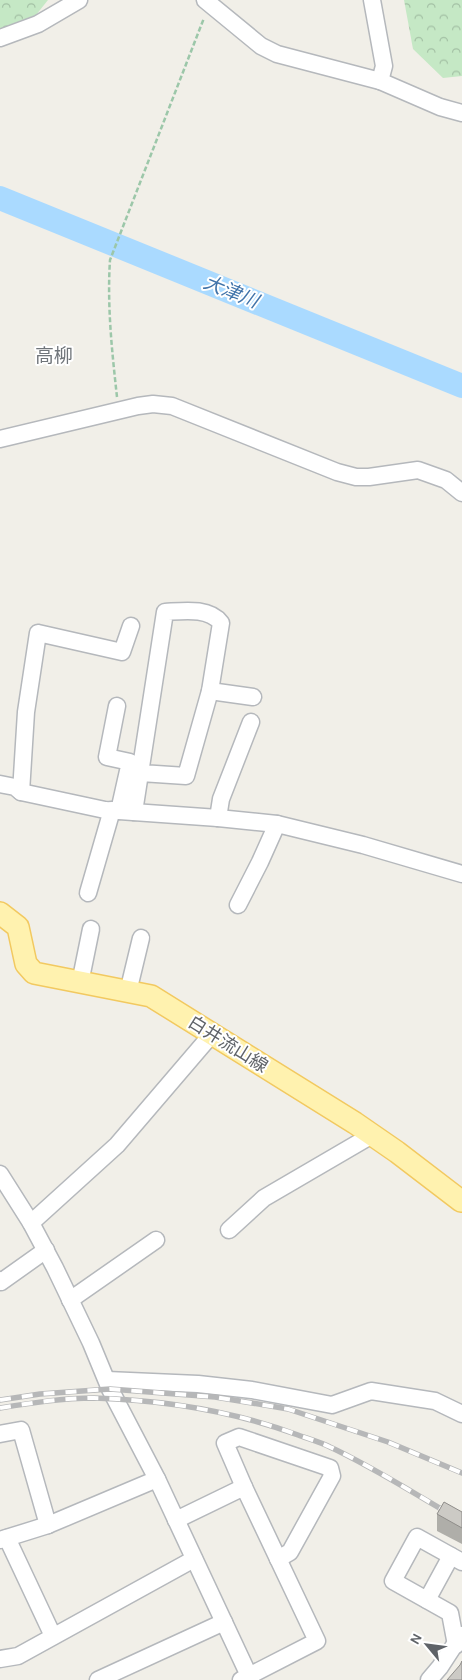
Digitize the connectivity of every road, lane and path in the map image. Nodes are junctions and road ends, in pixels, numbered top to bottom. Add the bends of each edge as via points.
1 (79, 0) edge
2 (372, 0) edge
3 (207, 2) edge
4 (0, 38) edge
5 (380, 81) junction
6 (462, 113) edge
7 (119, 411) junction
8 (0, 439) edge
9 (462, 494) edge
10 (131, 626) dead end
11 (210, 691) junction
12 (254, 697) dead end
13 (117, 706) dead end
14 (252, 722) dead end
15 (141, 773) junction
16 (0, 784) edge
17 (21, 792) junction
18 (122, 811) junction
19 (218, 818) junction
20 (277, 824) junction
21 (462, 874) edge
22 (88, 893) dead end
23 (238, 905) dead end
24 (0, 913) edge
25 (91, 929) dead end
26 (141, 938) dead end
27 (80, 983) junction
28 (128, 992) junction
29 (212, 1034) junction
30 (372, 1135) junction
31 (2, 1180) edge
32 (462, 1200) edge
33 (32, 1223) junction
34 (229, 1230) dead end
35 (156, 1240) dead end
36 (46, 1250) junction
37 (0, 1280) edge
38 (70, 1300) junction
39 (107, 1380) junction
40 (462, 1414) edge
41 (0, 1434) edge
42 (157, 1479) junction
43 (244, 1487) junction
44 (176, 1520) junction
45 (48, 1525) junction
46 (4, 1539) edge
47 (194, 1559) junction
48 (278, 1559) junction
49 (456, 1559) edge
50 (427, 1600) junction
51 (456, 1612) edge
52 (224, 1622) junction
53 (53, 1636) junction
54 (459, 1640) edge
55 (0, 1659) edge
56 (247, 1679) edge
57 (98, 1680) edge
58 (429, 1680) edge

1 - 4 street via 38,24
2 - 5 street via 384,66
3 - 5 street via 261,46 277,54
3 - 7 path via 110,260 113,362
5 - 6 street
7 - 8 street
7 - 9 street via 154,404 172,406 338,472 369,477 418,470 446,480
10 - 17 street via 122,652 38,632 26,712
11 - 12 street
11 - 15 street via 186,776
11 - 15 street via 221,623 216,617 196,610 165,612
13 - 18 street via 107,757 130,762
14 - 19 street via 221,799
15 - 18 street
16 - 17 street via 15,787
17 - 18 street
18 - 19 street
18 - 22 street
19 - 20 street
20 - 21 street
20 - 23 street
24 - 27 main road, 白井流山線 via 18,927 26,964 34,973
25 - 27 street
26 - 28 street
27 - 28 main road, 白井流山線
28 - 29 main road, 白井流山線 via 150,996
29 - 30 main road, 白井流山線
29 - 33 street via 117,1145
30 - 32 main road, 白井流山線
30 - 34 street via 264,1198
31 - 33 street
33 - 36 street
35 - 38 street
36 - 37 street via 2,1282
36 - 38 street
38 - 39 street
39 - 40 street via 198,1384 332,1405 371,1391 435,1401
39 - 42 street
41 - 45 street via 21,1430
42 - 44 street
42 - 45 street
43 - 44 street
43 - 48 street
43 - 48 street via 225,1442 239,1437 330,1468 332,1476 290,1552
44 - 47 street
45 - 46 street
46 - 53 street
47 - 52 street
47 - 53 street
48 - 56 street via 317,1641
49 - 50 street
49 - 50 street via 417,1538 393,1581
50 - 51 street
51 - 54 street
52 - 56 street
52 - 57 street
53 - 55 street via 18,1656
54 - 58 street

